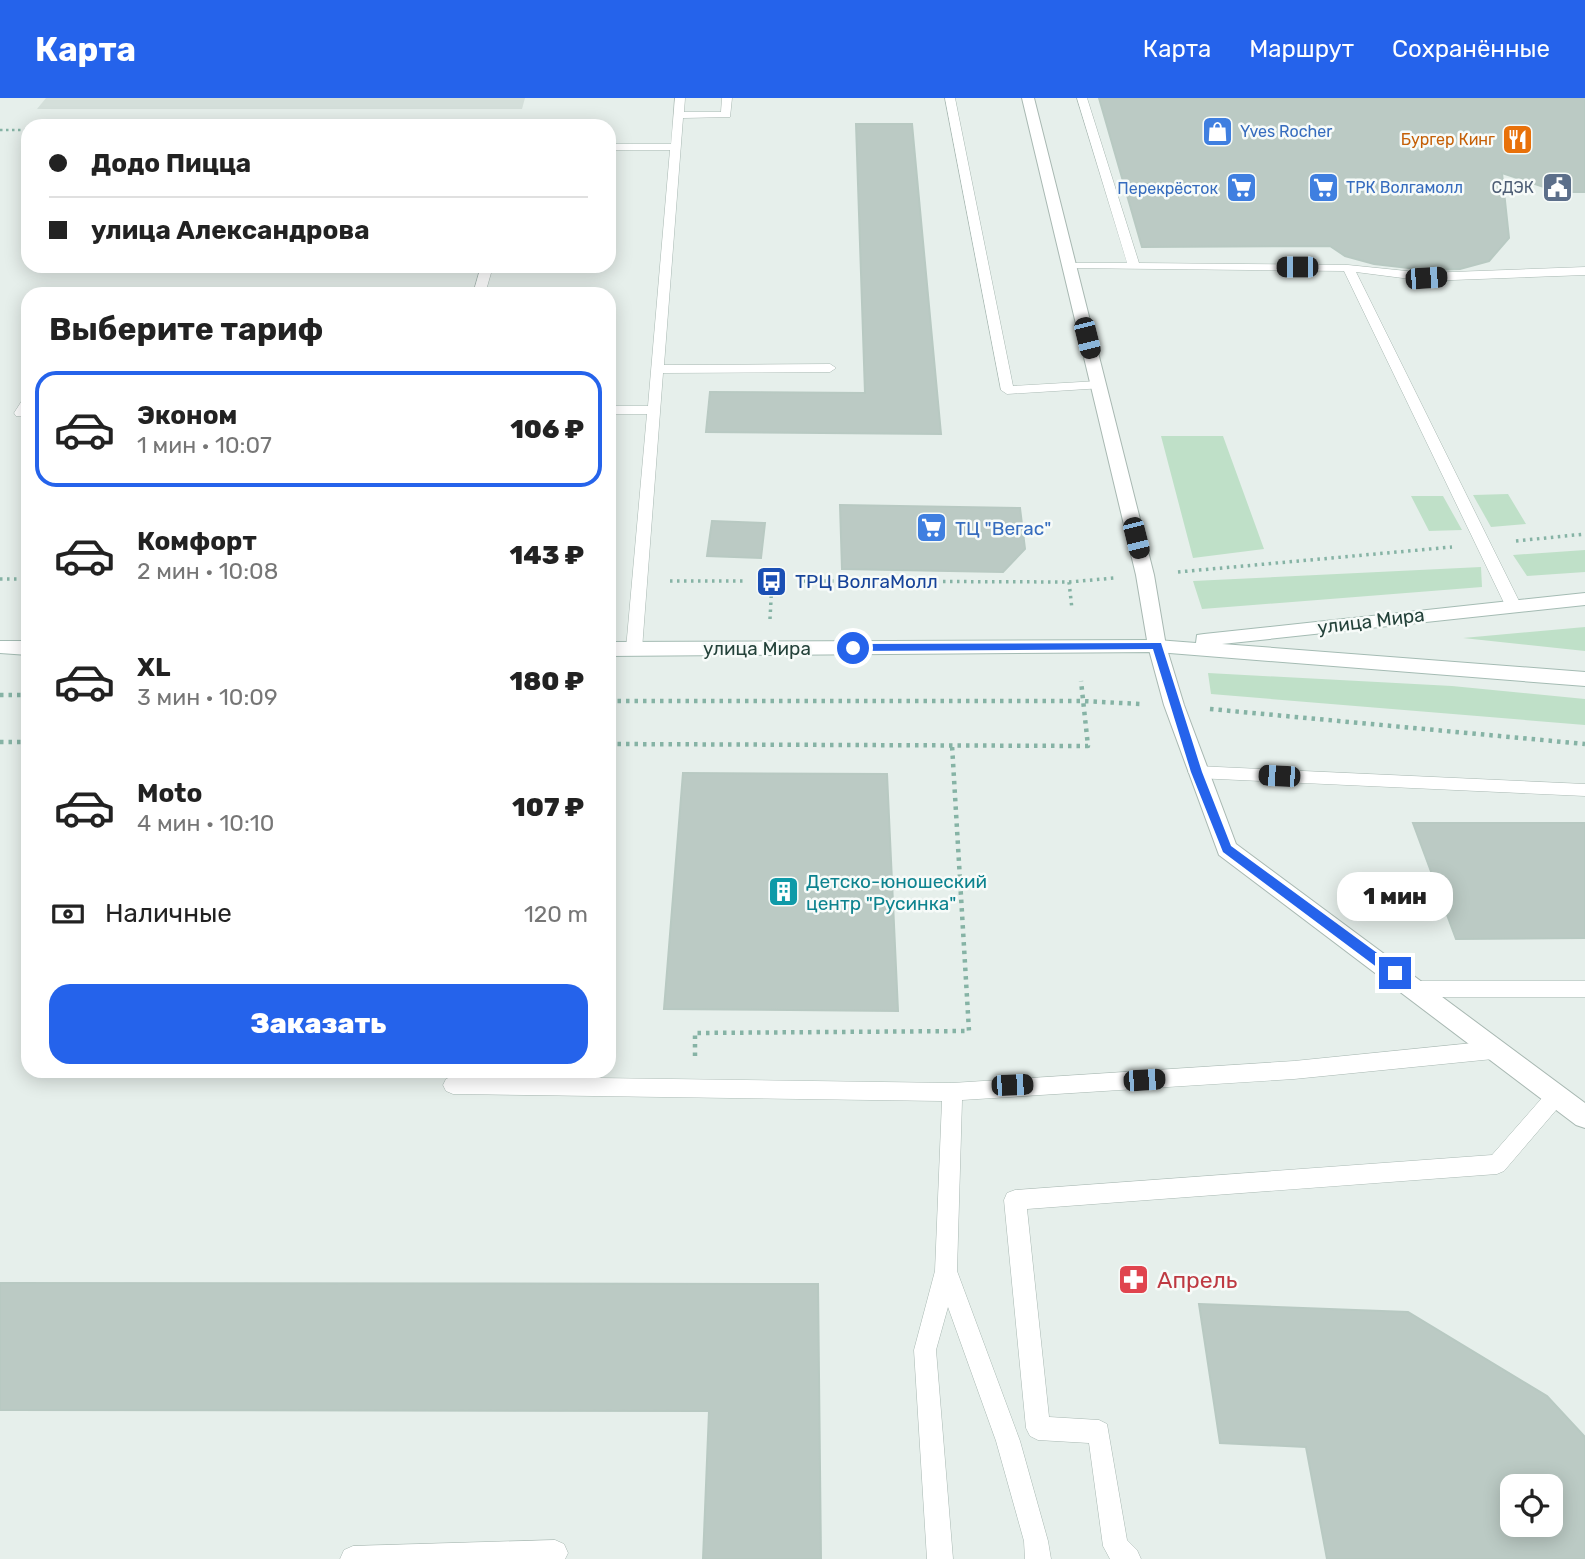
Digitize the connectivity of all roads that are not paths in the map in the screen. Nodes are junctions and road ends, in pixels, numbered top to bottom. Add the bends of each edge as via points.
1 (680, 98) edge
2 (727, 98) edge
3 (950, 98) edge
4 (1028, 98) edge
5 (1082, 98) edge
6 (678, 115) junction
7 (616, 147) edge
8 (676, 147) junction
9 (1069, 266) junction
10 (1134, 266) junction
11 (1348, 268) junction
12 (1581, 271) edge
13 (1585, 283) edge
14 (830, 368) dead end
15 (659, 369) junction
16 (1098, 385) junction
17 (616, 410) edge
18 (655, 410) junction
19 (1585, 599) edge
20 (1513, 605) junction
21 (1157, 646) junction
22 (0, 647) edge
23 (21, 648) edge
24 (616, 649) edge
25 (634, 649) junction
26 (1585, 679) edge
27 (1196, 772) junction
28 (1585, 790) edge
29 (1416, 989) junction
30 (1585, 989) edge
31 (1493, 1050) junction
32 (453, 1085) dead end
33 (952, 1092) junction
34 (1556, 1096) junction
35 (1585, 1117) edge
36 (946, 1271) junction
37 (555, 1553) dead end
38 (353, 1559) edge
39 (940, 1559) edge
40 (1038, 1559) edge
41 (1128, 1559) edge

1 - 6 lane
2 - 6 lane via 726,115
3 - 16 lane via 1007,390
4 - 9 street
5 - 10 lane
6 - 8 lane
7 - 8 lane
8 - 15 lane
9 - 10 lane
9 - 16 street
10 - 11 lane
11 - 12 lane via 1426,278
11 - 20 lane
12 - 13 lane
14 - 15 lane
15 - 18 lane
16 - 21 street via 1145,575
17 - 18 lane
18 - 25 lane
19 - 20 street, улица Мира
20 - 21 street, улица Мира
21 - 25 street, улица Мира
21 - 26 street, улица Мира
21 - 27 street
22 - 23 street
24 - 25 street, улица Мира
27 - 28 lane
27 - 29 street via 1227,849
29 - 30 lane
29 - 31 street
31 - 33 lane via 1294,1070
31 - 34 street
32 - 33 lane
33 - 36 lane
34 - 35 street
34 - 41 lane via 1497,1164 1015,1199 1038,1428 1099,1432 1115,1546
36 - 39 lane via 925,1350
36 - 40 lane via 1007,1441
37 - 38 lane

